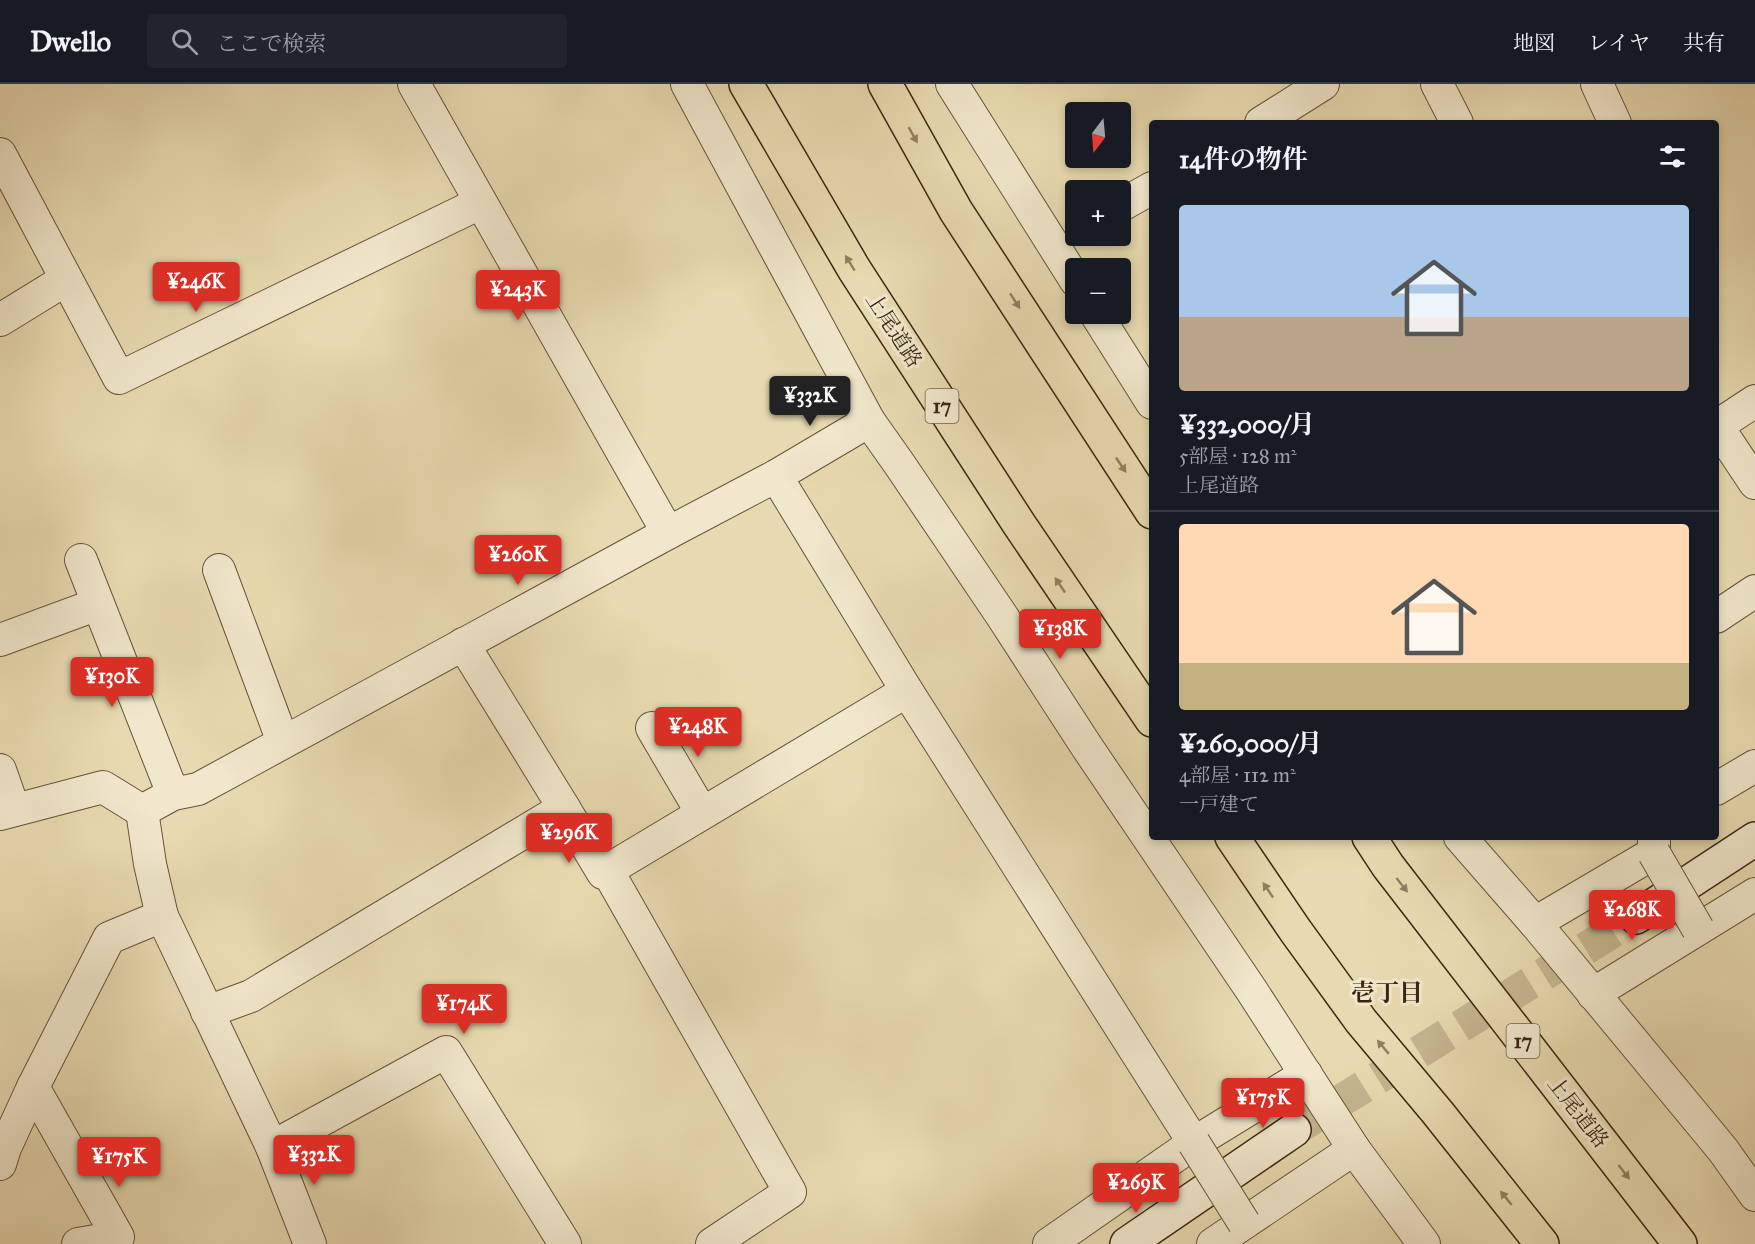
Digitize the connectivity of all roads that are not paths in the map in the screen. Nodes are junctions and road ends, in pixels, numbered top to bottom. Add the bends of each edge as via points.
1 (414, 84) edge
2 (687, 84) edge
3 (746, 84) edge
4 (885, 84) edge
5 (952, 84) edge
6 (1323, 84) edge
7 (1437, 84) edge
8 (1597, 84) edge
9 (1266, 120) edge
10 (1455, 120) edge
11 (1614, 120) edge
12 (0, 154) edge
13 (1149, 190) edge
14 (1131, 200) edge
15 (480, 203) junction
16 (1064, 236) edge
17 (1070, 258) edge
18 (65, 280) junction
19 (0, 321) edge
20 (1102, 324) edge
21 (1149, 398) edge
22 (1755, 401) edge
23 (869, 421) junction
24 (1719, 424) edge
25 (1719, 430) edge
26 (776, 476) junction
27 (1755, 483) edge
28 (1149, 507) edge
29 (668, 533) junction
30 (81, 560) dead end
31 (219, 570) dead end
32 (1755, 591) edge
33 (98, 604) junction
34 (1719, 615) edge
35 (0, 640) edge
36 (463, 644) junction
37 (907, 691) junction
38 (1149, 716) edge
39 (652, 728) dead end
40 (283, 742) junction
41 (1755, 766) edge
42 (0, 771) edge
43 (1719, 787) edge
44 (172, 794) junction
45 (564, 808) junction
46 (142, 810) junction
47 (7, 812) edge
48 (702, 813) junction
49 (1755, 839) edge
50 (1149, 840) edge
51 (1149, 840) edge
52 (1234, 840) edge
53 (1371, 840) edge
54 (1463, 840) edge
55 (1654, 845) edge
56 (608, 870) junction
57 (1755, 894) edge
58 (162, 916) junction
59 (1636, 917) tunnel mouth
60 (1536, 923) junction
61 (1698, 929) junction
62 (1593, 994) junction
63 (207, 1012) junction
64 (1306, 1074) junction
65 (33, 1087) junction
66 (1294, 1130) tunnel mouth
67 (1194, 1143) junction
68 (272, 1147) junction
69 (1354, 1149) junction
70 (0, 1164) edge
71 (1755, 1195) edge
72 (1249, 1234) edge
73 (78, 1244) edge
74 (310, 1244) edge
75 (565, 1244) edge
76 (712, 1244) edge
77 (1049, 1244) edge
78 (1127, 1244) edge
79 (1213, 1244) edge
80 (1424, 1244) edge
81 (1542, 1244) edge
82 (1680, 1244) edge

1 - 15 street
2 - 23 street
38 -> 3 highway, 上尾道路 / 17 via 854,269
4 -> 28 highway via 956,211
5 - 16 street
6 - 9 street
7 - 10 street
8 - 11 street
12 - 18 street
13 - 14 street
15 - 18 street via 119,378
15 - 29 street
16 - 17 street
18 - 19 street
20 - 21 street
22 - 24 street
23 - 26 street
23 - 51 street
25 - 27 street
26 - 29 street
26 - 37 street
29 - 36 street
30 - 33 street
31 - 40 street
32 - 34 street
33 - 35 street
33 - 44 street
36 - 40 street
36 - 45 street
37 - 48 street
37 - 67 street
39 - 48 street
40 - 44 street via 198,789
41 - 43 street
42 - 47 street
44 - 46 street
45 - 56 street via 603,873
45 - 63 street via 251,996
46 - 47 street via 103,787
46 - 58 street
48 - 56 street
49 - 59 street
50 - 64 street
81 -> 52 highway via 1361,1021
53 -> 82 highway, 上尾道路 / 17
54 - 60 street
55 - 60 street
55 - 61 street, bridge
56 - 76 street via 790,1192
57 - 61 street
58 - 63 street
58 - 65 street via 109,938
60 - 62 street
61 - 62 street
62 - 71 street via 1723,1150
63 - 68 street
64 - 67 street
64 - 69 street
65 - 70 street
65 - 73 street via 118,1237
66 - 78 street
67 - 72 street, bridge
67 - 77 street
68 - 74 street
68 - 75 street via 446,1052
69 - 72 street
69 - 80 street
72 - 79 street

